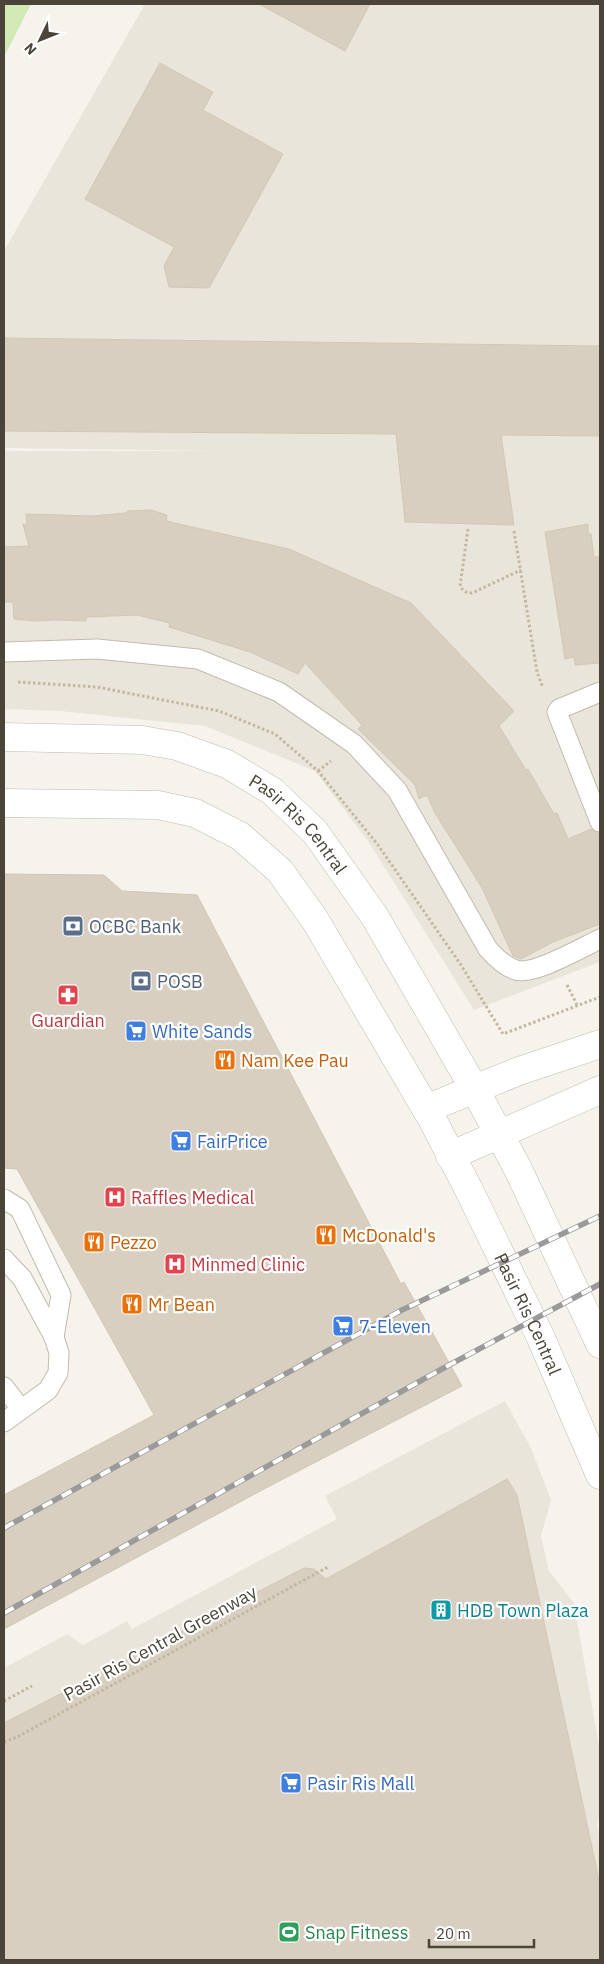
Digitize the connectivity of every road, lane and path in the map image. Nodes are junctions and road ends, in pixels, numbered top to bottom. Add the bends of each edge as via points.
1 (468, 529) dead end
2 (514, 531) dead end
3 (520, 570) junction
4 (4, 652) edge
5 (13, 681) dead end
6 (96, 687) dead end
7 (600, 692) edge
8 (557, 712) junction
9 (4, 737) edge
10 (329, 762) dead end
11 (318, 771) dead end
12 (4, 803) edge
13 (600, 822) edge
14 (600, 939) edge
15 (600, 997) edge
16 (503, 1034) dead end
17 (600, 1044) edge
18 (474, 1090) junction
19 (600, 1090) edge
20 (426, 1109) junction
21 (499, 1135) junction
22 (450, 1156) junction
23 (4, 1199) edge
24 (4, 1260) edge
25 (54, 1337) junction
26 (600, 1344) edge
27 (4, 1387) edge
28 (21, 1409) junction
29 (4, 1422) edge
30 (600, 1476) edge
31 (328, 1567) dead end
32 (32, 1686) dead end
33 (4, 1701) edge
34 (4, 1742) edge

1 - 3 path via 462,590 472,593
2 - 3 path
3 - 8 path via 537,672 546,696
4 - 14 lane via 97,649 198,659 280,692 354,744 397,790 488,949 499,961 517,971 536,969
5 - 6 path
7 - 8 lane
8 - 13 lane
9 - 18 street, Pasir Ris Central via 142,740 177,746 227,764 272,791 315,832 375,917
10 - 11 path
12 - 20 street, Pasir Ris Central via 158,805 195,813 240,836 280,871 315,920
15 - 16 path
17 - 18 street
18 - 20 street
18 - 21 street, Pasir Ris Central
19 - 21 street
20 - 22 street, Pasir Ris Central
21 - 22 street
21 - 26 street, Pasir Ris Central
22 - 30 street, Pasir Ris Central via 541,1338
23 - 25 lane via 20,1209 61,1295
24 - 25 lane via 22,1278
25 - 28 lane via 59,1353 58,1373 48,1390
27 - 28 lane
28 - 29 lane
31 - 34 path, Pasir Ris Central Greenway
32 - 33 path

